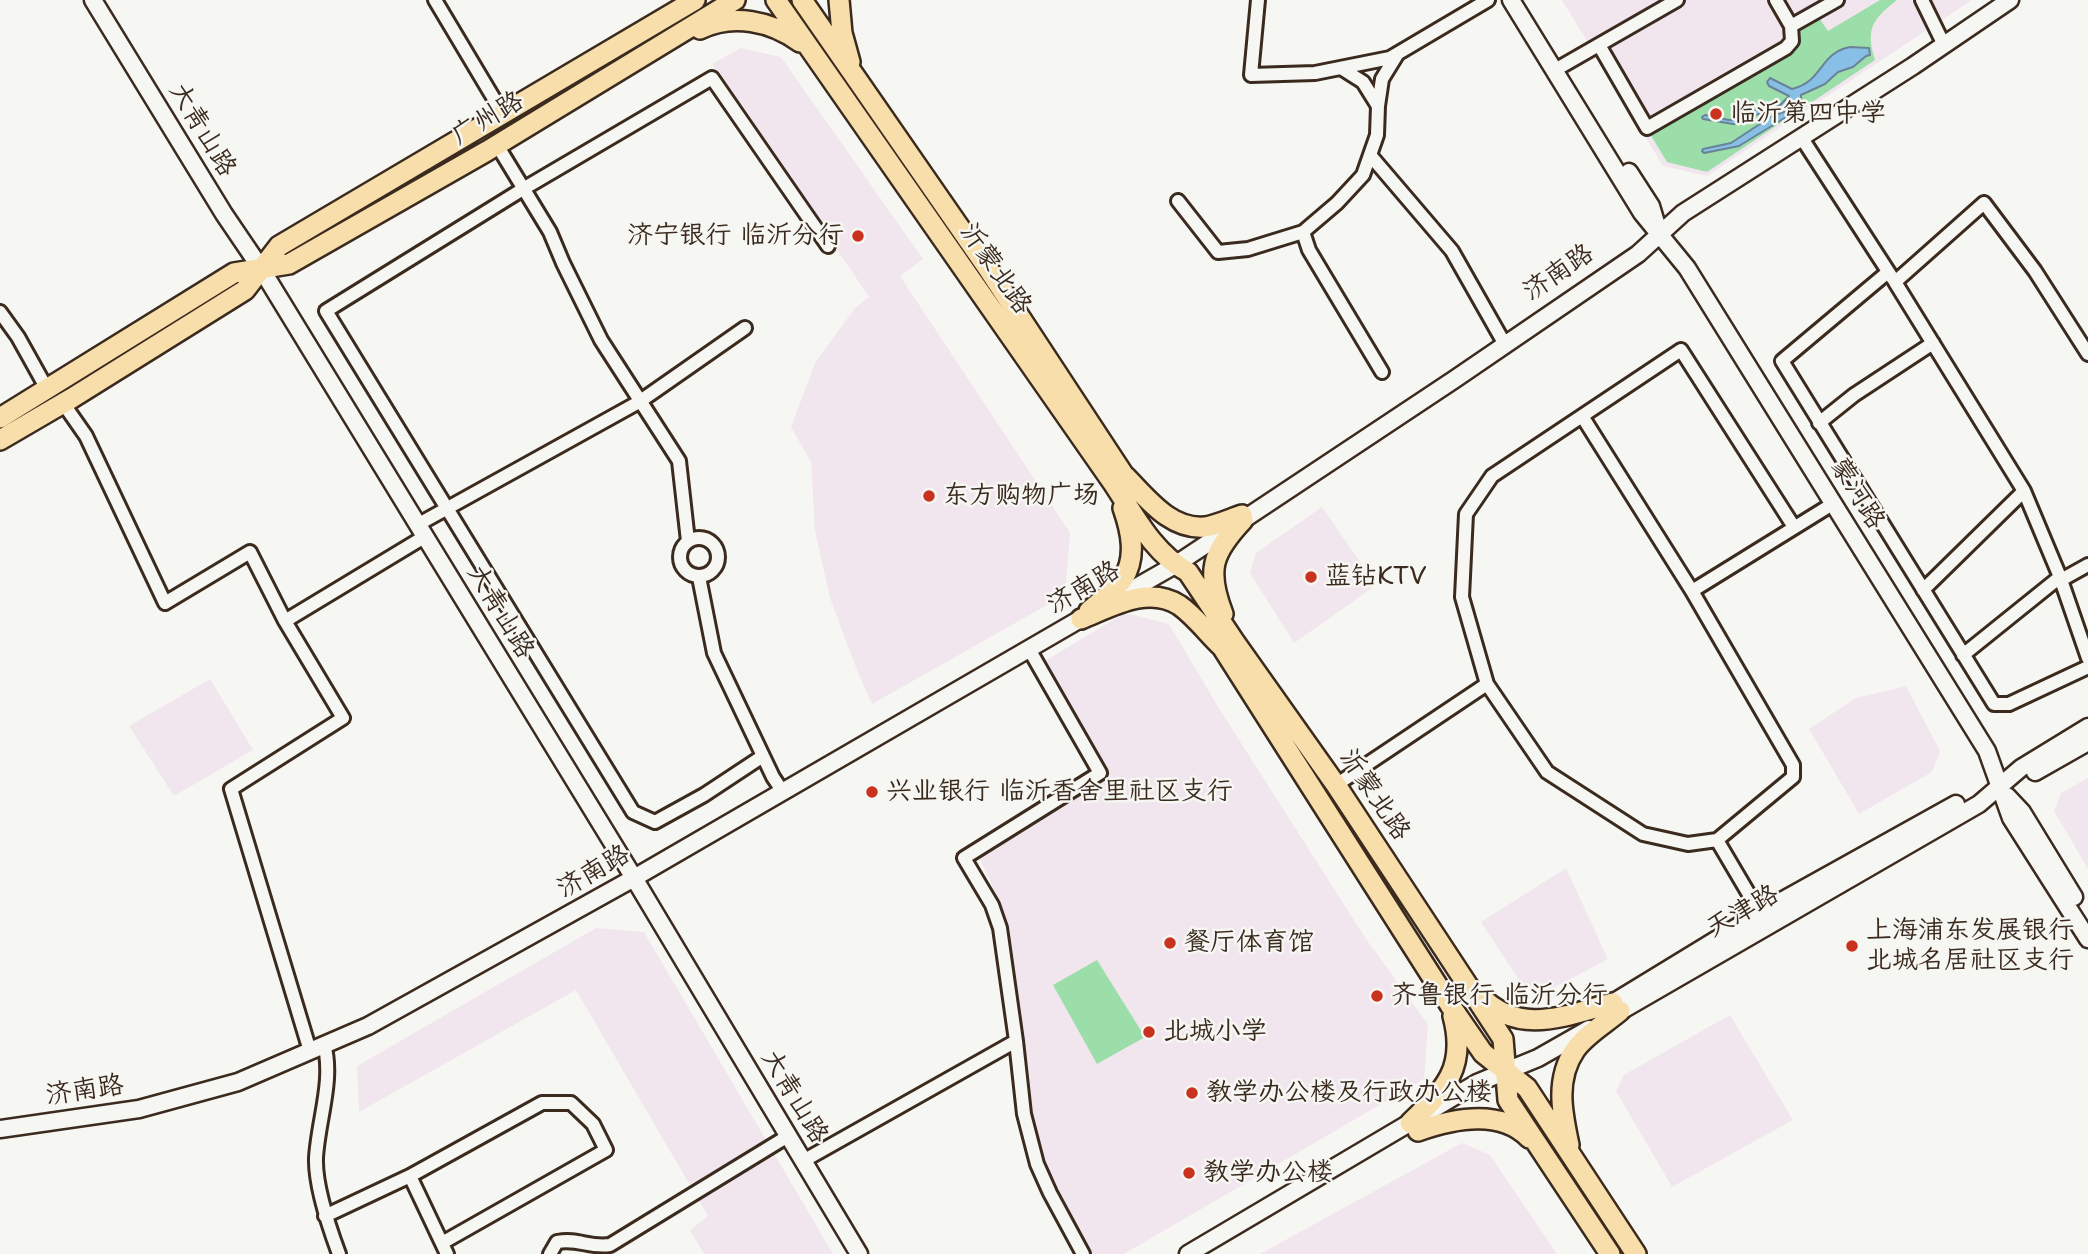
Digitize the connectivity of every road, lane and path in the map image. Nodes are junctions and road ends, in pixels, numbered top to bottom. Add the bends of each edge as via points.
1 (93, 0) edge
2 (435, 0) edge
3 (682, 0) edge
4 (695, 0) edge
5 (734, 0) edge
6 (776, 0) edge
7 (802, 0) edge
8 (839, 0) edge
9 (1258, 0) edge
10 (1488, 0) edge
11 (1511, 0) edge
12 (1521, 0) edge
13 (1677, 0) edge
14 (1776, 0) edge
15 (1838, 0) edge
16 (1922, 0) edge
17 (2010, 0) edge
18 (2019, 0) edge
19 (1990, 6) edge
20 (1791, 26) junction
21 (642, 33) junction
22 (1944, 45) junction
23 (1599, 46) junction
24 (808, 48) junction
25 (654, 49) junction
26 (1398, 53) junction
27 (1562, 66) junction
28 (1341, 68) junction
29 (854, 77) junction
30 (1378, 106) junction
31 (503, 114) junction
32 (1805, 143) junction
33 (497, 145) junction
34 (1370, 155) junction
35 (523, 189) junction
36 (1178, 201) dead end
37 (1303, 232) junction
38 (1660, 236) junction
39 (828, 246) dead end
40 (261, 270) junction
41 (1891, 277) junction
42 (0, 312) edge
43 (745, 328) dead end
44 (1503, 341) junction
45 (1933, 343) junction
46 (2088, 354) edge
47 (1382, 372) dead end
48 (47, 389) junction
49 (639, 402) junction
50 (63, 403) junction
51 (1582, 416) junction
52 (0, 418) edge
53 (1819, 423) junction
54 (0, 440) edge
55 (1119, 479) junction
56 (2024, 491) junction
57 (1826, 508) junction
58 (447, 509) junction
59 (1242, 517) junction
60 (1794, 527) junction
61 (421, 531) junction
62 (688, 541) junction
63 (1175, 565) junction
64 (2088, 565) edge
65 (699, 577) junction
66 (2061, 578) junction
67 (1923, 590) junction
68 (1692, 591) junction
69 (1081, 619) junction
70 (285, 621) junction
71 (1228, 644) junction
72 (1029, 649) junction
73 (1963, 655) junction
74 (2088, 658) edge
75 (2088, 667) edge
76 (1487, 684) junction
77 (2088, 727) edge
78 (2088, 742) edge
79 (763, 756) junction
80 (1336, 785) junction
81 (1998, 786) junction
82 (783, 792) junction
83 (1717, 841) junction
84 (634, 878) junction
85 (1760, 913) junction
86 (2088, 920) edge
87 (2088, 939) edge
88 (1465, 981) junction
89 (1450, 1005) junction
90 (1616, 1007) junction
91 (1016, 1041) junction
92 (317, 1047) junction
93 (1506, 1070) junction
94 (1414, 1127) junction
95 (0, 1129) edge
96 (788, 1136) junction
97 (1538, 1147) junction
98 (1571, 1156) junction
99 (803, 1161) junction
100 (410, 1176) junction
101 (326, 1216) junction
102 (444, 1248) edge
103 (339, 1254) edge
104 (550, 1254) edge
105 (859, 1254) edge
106 (1083, 1254) edge
107 (1188, 1254) edge
108 (1210, 1254) edge
109 (1609, 1254) edge
110 (1636, 1254) edge

1 - 40 street, 大青山路
2 - 31 street
3 - 21 main road
4 - 21 main road, 广州路
5 - 25 main road, 广州路
6 - 24 main road, 沂蒙北路
7 - 29 main road, 沂蒙北路
8 - 29 main road
9 - 28 street via 1251,75
10 - 26 street
11 - 38 street, 蒙河路
12 - 27 street, 蒙河路
13 - 23 street
14 - 20 street
15 - 20 street
16 - 22 street
17 - 19 street, 济南路
18 - 32 street, 济南路
19 - 22 street, 济南路
20 - 23 street via 1786,48 1647,128
21 - 31 main road, 广州路
22 - 38 street, 济南路 via 1683,214
23 - 27 street
24 - 25 main road via 786,32 760,22 731,20 705,26
24 - 55 main road, 沂蒙北路
25 - 33 main road, 广州路
26 - 28 street
26 - 30 street via 1382,79
27 - 38 street, 蒙河路 via 1651,206
28 - 30 street via 1363,82
29 - 55 main road, 沂蒙北路 via 986,267
30 - 34 street via 1377,135
31 - 40 main road, 广州路 via 279,246
32 - 38 street, 济南路 via 1688,223
32 - 41 street
33 - 35 street
33 - 40 main road, 广州路 via 289,264
34 - 37 street via 1363,175
34 - 44 street via 1452,251
35 - 39 street via 712,78
35 - 49 street via 550,232 601,340
35 - 58 street via 326,311
36 - 37 street via 1218,252 1248,249
37 - 47 street via 1309,250
38 - 44 street, 济南路
38 - 57 street, 蒙河路
38 - 59 street, 济南路
38 - 81 street, 蒙河路 via 1687,268 1987,751
40 - 48 main road, 广州路 via 234,273
40 - 50 main road, 广州路 via 245,290
40 - 61 street, 大青山路
41 - 45 street
41 - 46 street via 1984,203
41 - 53 street via 1782,361
42 - 48 street
43 - 49 street
44 - 59 street, 济南路
45 - 53 street
45 - 56 street
48 - 52 main road, 广州路
49 - 58 street
49 - 62 street via 678,461
50 - 54 main road, 广州路
50 - 70 street via 86,436 165,603 250,552
51 - 60 street via 1681,349
51 - 68 street
51 - 76 street via 1492,476 1466,514 1462,597
53 - 67 street
55 - 59 main road via 1170,519 1190,527
55 - 63 main road, 沂蒙北路 via 1170,544
55 - 69 main road via 1133,544 1131,559 1123,580
56 - 66 street
56 - 67 street
57 - 60 street
57 - 81 street, 蒙河路
58 - 61 street
58 - 79 street via 633,812 654,822
59 - 63 street, 济南路 via 1196,545
59 - 71 main road via 1214,562
60 - 68 street
61 - 70 street
61 - 84 street, 大青山路
62 - 65 street via 680,553 681,565
62 - 65 street via 706,539 719,554 715,568
63 - 69 street, 济南路
63 - 71 main road, 沂蒙北路 via 1177,579
64 - 66 street
65 - 79 street via 714,653
66 - 73 street
66 - 74 street
67 - 73 street
68 - 83 street via 1793,765 1793,778
69 - 71 main road via 1129,599 1158,596 1179,605
69 - 72 street, 济南路
70 - 92 street via 343,718 231,789
71 - 80 main road, 沂蒙北路
71 - 89 main road, 沂蒙北路
72 - 82 street, 济南路
72 - 91 street via 1100,773 964,858 1000,928
73 - 75 street via 1994,704 2009,704
76 - 80 street
76 - 83 street via 1547,772 1643,834 1688,844
77 - 81 street, 天津路
78 - 81 street, 天津路 via 2025,777
79 - 82 street
80 - 88 main road, 沂蒙北路
81 - 85 street, 天津路 via 1973,795
81 - 86 street, 蒙河路 via 2022,812
81 - 87 street, 蒙河路 via 2011,818
81 - 90 street, 天津路 via 1979,804
82 - 84 street, 济南路
83 - 85 street
84 - 92 street, 济南路 via 368,1026
84 - 96 street, 大青山路
85 - 90 street, 天津路
88 - 90 main road via 1483,1000 1524,1021
88 - 93 main road, 沂蒙北路 via 1503,1040
89 - 93 main road, 沂蒙北路 via 1483,1053
89 - 94 main road via 1458,1034 1455,1061 1449,1081
90 - 93 street, 天津路 via 1533,1049
90 - 98 main road via 1576,1049 1563,1076 1563,1121
91 - 99 street
91 - 106 street via 1024,1114 1037,1164
92 - 95 street, 济南路 via 238,1082 139,1108
92 - 101 street via 328,1061 316,1161
93 - 94 street, 天津路 via 1483,1092
93 - 97 main road, 沂蒙北路 via 1508,1100
93 - 98 main road, 沂蒙北路 via 1527,1088
94 - 97 main road via 1471,1118 1492,1120 1521,1131
94 - 107 street, 天津路
94 - 108 street, 天津路
96 - 99 street, 大青山路
96 - 104 street via 610,1245 594,1247 573,1239 557,1242
97 - 109 main road, 沂蒙北路
98 - 110 main road, 沂蒙北路
99 - 105 street, 大青山路
100 - 101 street
100 - 102 street
100 - 102 street via 542,1103 571,1103 593,1124 606,1150
101 - 103 street

